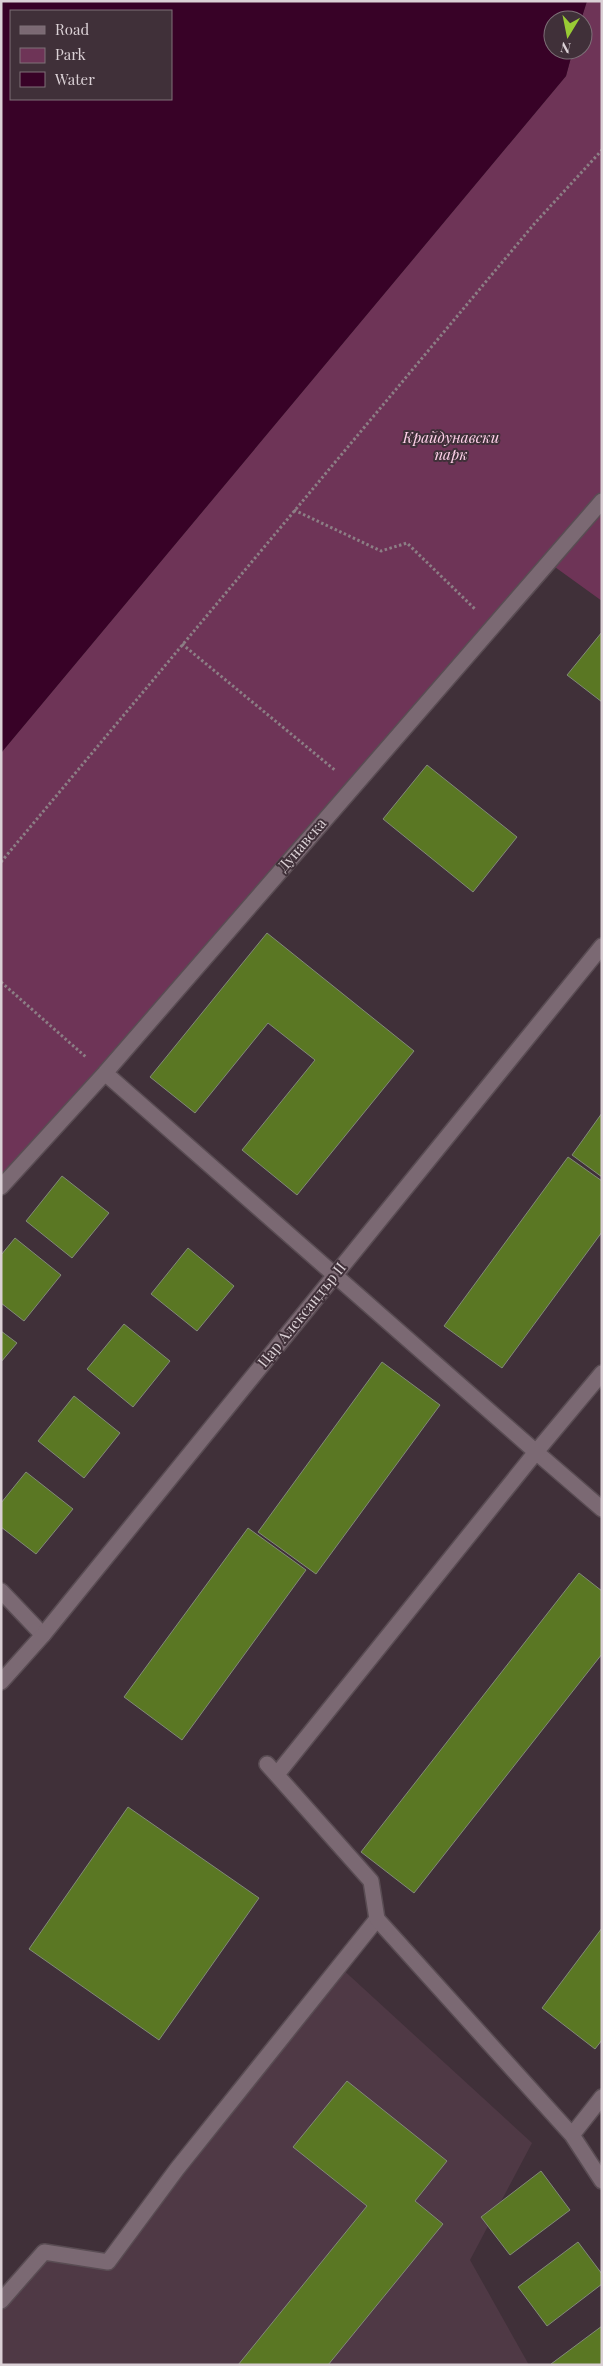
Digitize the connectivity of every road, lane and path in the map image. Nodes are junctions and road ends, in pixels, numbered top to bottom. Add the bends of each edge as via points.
1 (602, 150) edge
2 (602, 501) edge
3 (294, 510) junction
4 (493, 626) junction
5 (182, 644) junction
6 (354, 786) junction
7 (1, 862) edge
8 (602, 946) edge
9 (1, 982) edge
10 (105, 1073) junction
11 (1, 1187) edge
12 (334, 1276) junction
13 (602, 1373) edge
14 (536, 1452) junction
15 (602, 1509) edge
16 (1, 1590) edge
17 (43, 1635) junction
18 (1, 1682) edge
19 (377, 1918) junction
20 (602, 2097) edge
21 (572, 2135) junction
22 (602, 2181) edge
23 (1, 2301) edge

1 - 3 path via 535,223
2 - 4 street, Дунавска
3 - 4 path via 381,551 407,543
3 - 5 path
4 - 6 street, Дунавска
5 - 6 path
5 - 7 path
6 - 10 street, Дунавска
8 - 12 street, Цар Александър II
9 - 10 path
10 - 11 street, Дунавска
10 - 12 street
12 - 14 street
12 - 17 street, Цар Александър II
13 - 14 street
14 - 15 street
14 - 19 street via 272,1769 371,1881
16 - 17 street
17 - 18 street, Цар Александър II
19 - 21 street
19 - 23 street via 177,2169 108,2262 44,2252
20 - 21 street
21 - 22 street

